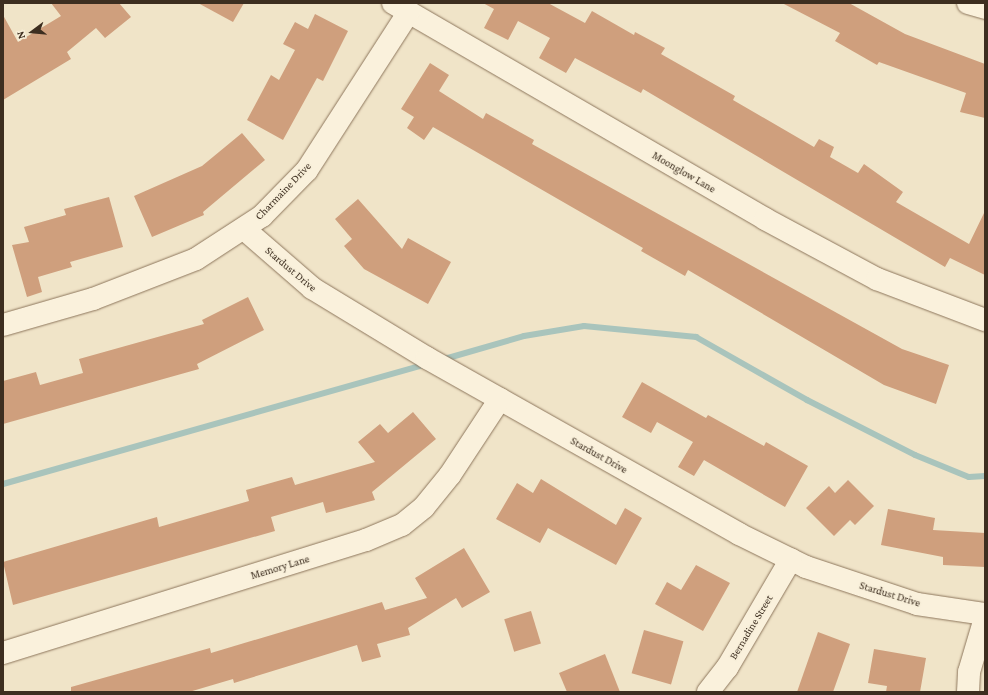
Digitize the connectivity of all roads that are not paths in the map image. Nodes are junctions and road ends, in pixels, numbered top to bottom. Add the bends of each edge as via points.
1 (968, 3) edge
2 (401, 8) edge
3 (985, 8) edge
4 (244, 229) junction
5 (985, 320) edge
6 (3, 326) edge
7 (500, 399) junction
8 (791, 559) junction
9 (985, 614) edge
10 (985, 618) edge
11 (3, 653) edge
12 (708, 692) edge
13 (968, 692) edge

1 - 3 street
2 - 4 street, Charmaine Drive via 306,170
2 - 5 street, Moonglow Lane via 765,219 877,279
4 - 6 street, Charmaine Drive via 196,259 93,299
4 - 7 street, Stardust Drive via 312,288
7 - 8 street, Stardust Drive
7 - 11 street, Memory Lane via 450,475 424,506 402,525 366,540
8 - 9 street, Stardust Drive via 917,604
8 - 12 street, Bernadine Street via 727,668
10 - 13 street via 969,672

